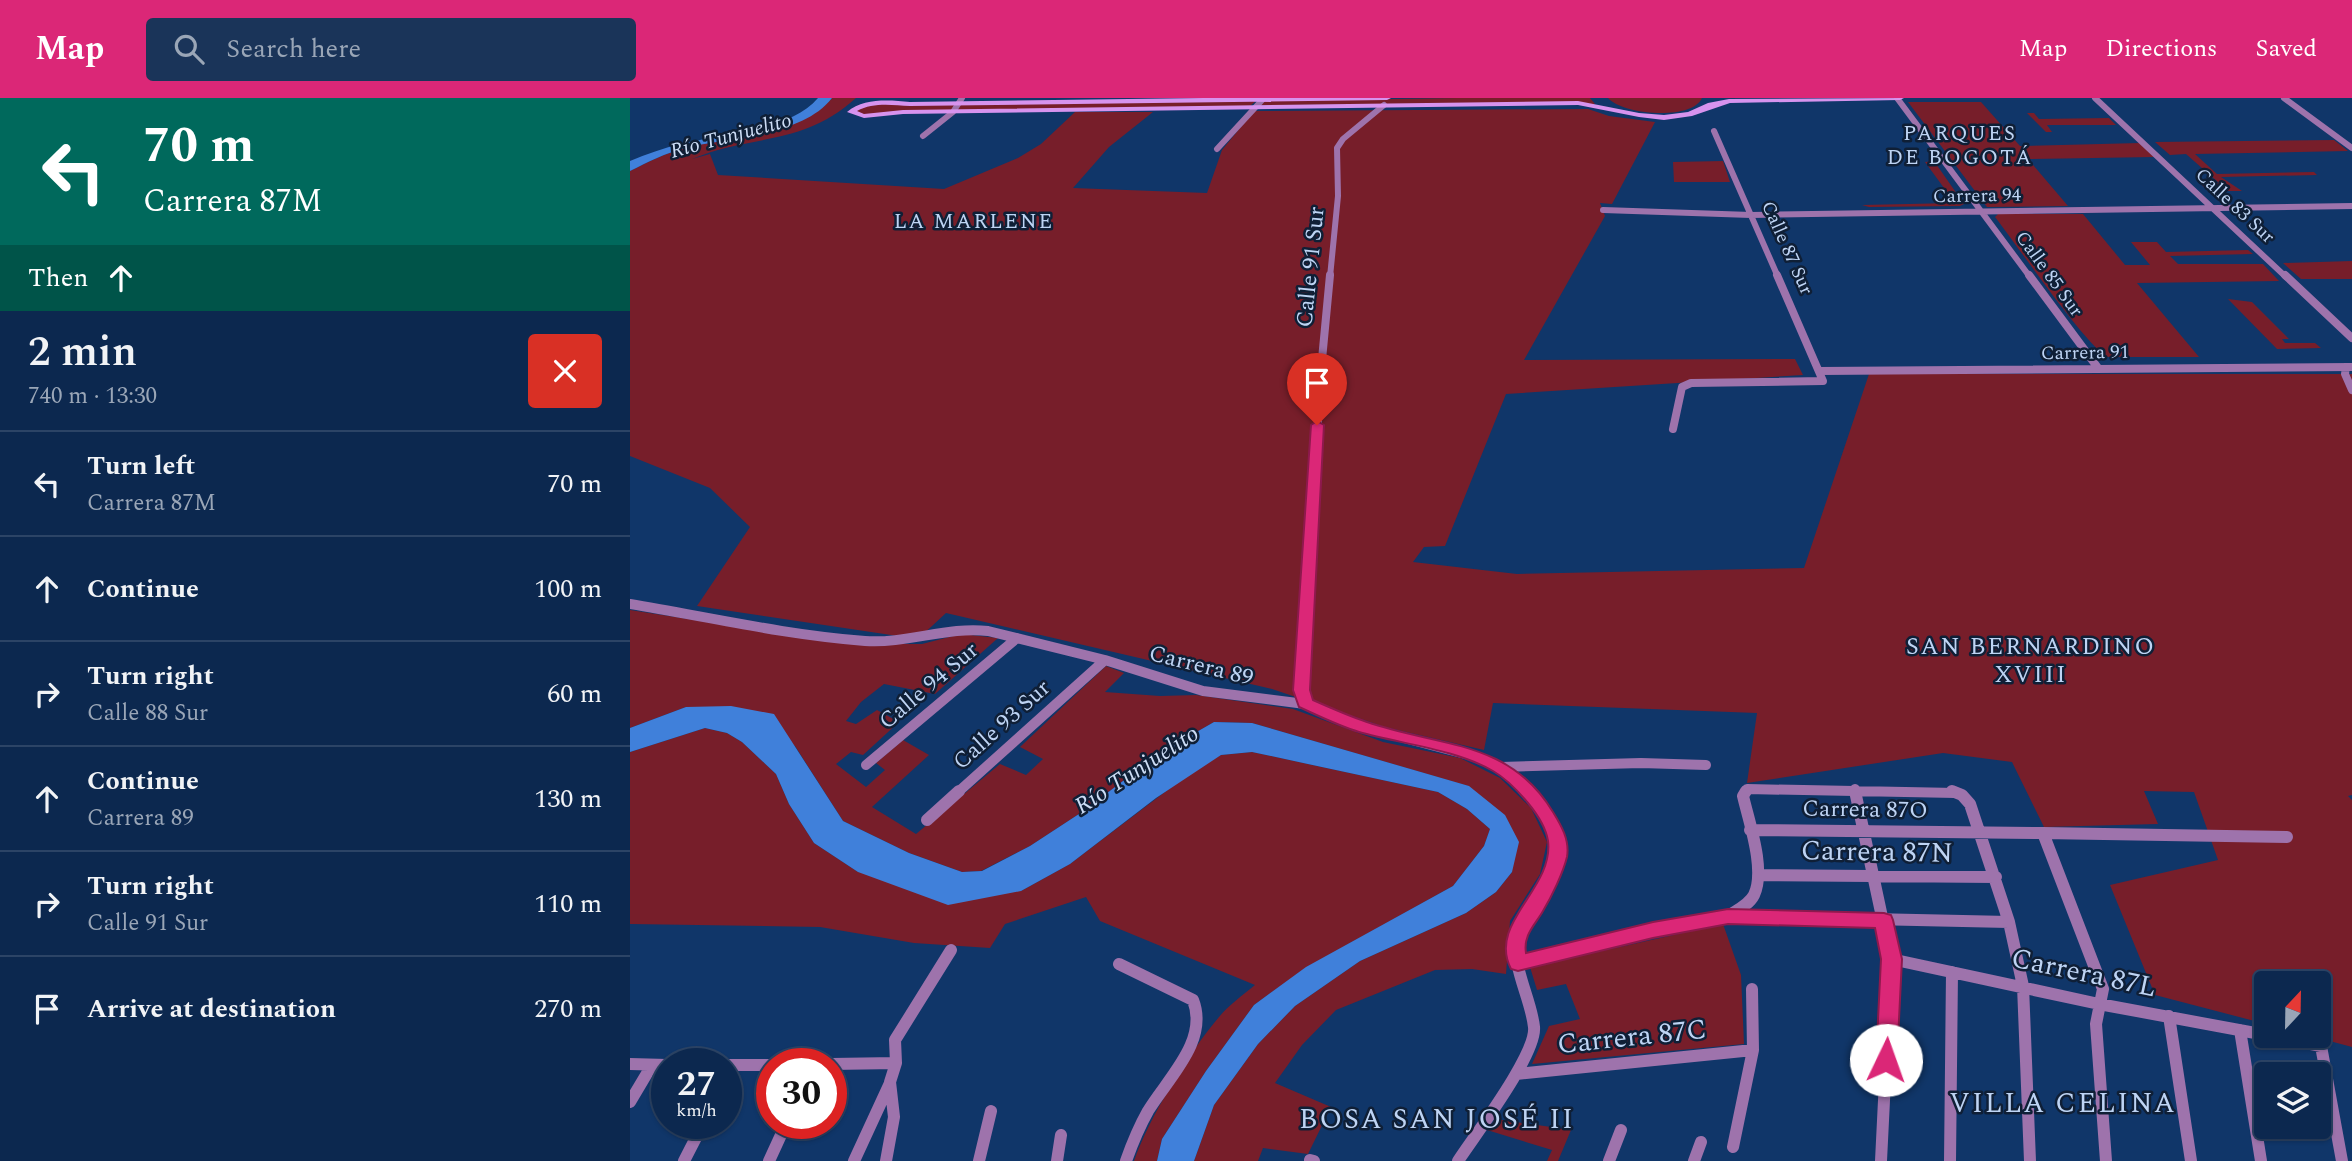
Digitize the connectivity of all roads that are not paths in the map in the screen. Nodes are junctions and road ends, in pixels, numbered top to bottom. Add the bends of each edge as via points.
1 (1597, 98) edge
2 (1714, 98) edge
3 (1898, 98) edge
4 (2095, 98) edge
5 (2284, 98) edge
6 (1263, 99) edge
7 (961, 101) edge
8 (1385, 102) edge
9 (1254, 107) junction
10 (1706, 108) junction
11 (953, 111) junction
12 (1623, 112) junction
13 (1714, 131) dead end
14 (923, 136) dead end
15 (2352, 148) edge
16 (1217, 149) dead end
17 (2352, 206) edge
18 (2215, 208) junction
19 (1603, 210) dead end
20 (1985, 212) junction
21 (1751, 215) junction
22 (2352, 338) edge
23 (2349, 367) edge
24 (2098, 368) junction
25 (1819, 371) junction
26 (2352, 390) edge
27 (1673, 429) dead end
28 (630, 604) edge
29 (1017, 638) junction
30 (1105, 660) junction
31 (1305, 704) junction
32 (866, 765) dead end
33 (1706, 765) dead end
34 (1501, 767) junction
35 (1855, 789) junction
36 (927, 820) dead end
37 (1750, 830) junction
38 (1863, 830) junction
39 (1979, 832) junction
40 (2043, 833) junction
41 (2287, 837) dead end
42 (1758, 875) junction
43 (1874, 877) junction
44 (1996, 877) junction
45 (1728, 916) junction
46 (1884, 920) junction
47 (2009, 922) junction
48 (951, 950) dead end
49 (1891, 959) junction
50 (1518, 963) junction
51 (1119, 964) dead end
52 (1952, 971) junction
53 (2023, 986) junction
54 (1752, 989) dead end
55 (2099, 1004) junction
56 (2169, 1016) junction
57 (2240, 1030) junction
58 (2254, 1033) edge
59 (2321, 1048) edge
60 (1753, 1050) junction
61 (896, 1063) junction
62 (630, 1064) edge
63 (847, 1064) edge
64 (651, 1065) edge
65 (651, 1067) edge
66 (1516, 1074) junction
67 (890, 1082) junction
68 (630, 1102) edge
69 (991, 1111) dead end
70 (1621, 1130) dead end
71 (1061, 1135) dead end
72 (695, 1139) edge
73 (779, 1139) edge
74 (1701, 1142) dead end
75 (1732, 1147) dead end
76 (684, 1161) edge
77 (769, 1161) edge
78 (854, 1161) edge
79 (886, 1161) edge
80 (979, 1161) edge
81 (1058, 1161) edge
82 (1125, 1161) edge
83 (1458, 1161) edge
84 (1609, 1161) edge
85 (1694, 1161) edge
86 (1881, 1161) edge
87 (1950, 1161) edge
88 (2030, 1161) edge
89 (2106, 1161) edge
90 (2191, 1161) edge
91 (2261, 1161) edge
92 (2342, 1161) edge

1 - 12 main road
2 - 10 main road
3 - 10 main road via 1729,100
3 - 20 street, Calle 85 Sur
4 - 18 street, Calle 83 Sur
5 - 15 street
6 - 7 main road
6 - 8 main road
6 - 9 street
7 - 11 street
7 - 11 main road via 910,104 881,100 860,104 851,112 864,116
8 - 9 main road
8 - 12 main road via 1578,103
8 - 31 street, Calle 91 Sur via 1337,148 1338,195 1321,370 1302,690
9 - 11 main road
9 - 16 street
10 - 12 main road via 1668,116
11 - 14 street
13 - 21 street, Calle 87 Sur
17 - 18 street, Carrera 94
18 - 20 street, Carrera 94
18 - 22 street, Calle 83 Sur
19 - 21 street, Carrera 94
20 - 21 street, Carrera 94
20 - 24 street, Calle 85 Sur
21 - 25 street, Calle 87 Sur
23 - 24 street, Carrera 91
23 - 26 street via 2345,374
24 - 25 street, Carrera 91
25 - 27 street, Calle 87 Sur via 1823,381 1691,383 1682,387
28 - 29 street, Carrera 89 via 866,641 906,641 971,629
29 - 30 street, Carrera 89
29 - 32 street, Calle 94 Sur
30 - 31 street, Carrera 89 via 1223,695
30 - 36 street, Calle 93 Sur
31 - 34 street, Carrera 89 via 1362,727
33 - 34 street
34 - 50 street via 1539,804 1557,841 1549,878 1518,931
35 - 37 street via 1747,789 1743,796
35 - 38 street
35 - 39 street via 1951,791 1970,804
37 - 38 street, Carrera 87O
37 - 42 street
38 - 39 street, Carrera 87O
38 - 43 street
39 - 40 street, Carrera 87O
39 - 44 street
40 - 41 street, Carrera 87O
40 - 55 street via 2103,989
42 - 43 street, Carrera 87N
42 - 45 street via 1756,893 1749,903
43 - 44 street, Carrera 87N
43 - 46 street
44 - 47 street
45 - 46 street
45 - 50 street
46 - 47 street
46 - 49 street
47 - 53 street
48 - 61 street via 894,1040
49 - 52 street, Carrera 87L
49 - 86 street
50 - 66 street via 1535,1030
51 - 82 street via 1192,1000 1198,1012 1195,1034 1148,1111
52 - 53 street, Carrera 87L
52 - 87 street
53 - 55 street, Carrera 87L
53 - 88 street
54 - 60 street
55 - 56 street, Carrera 87L
55 - 89 street via 2096,1024
56 - 57 street, Carrera 87L
56 - 90 street
57 - 58 street, Carrera 87L
57 - 91 street
59 - 92 street, Carrera 87L
60 - 66 street, Carrera 87C
60 - 75 street
61 - 63 street
61 - 67 street
62 - 64 street
65 - 68 street
66 - 83 street
67 - 78 street
67 - 79 street via 894,1117
69 - 80 street
70 - 84 street
71 - 81 street
72 - 76 street
73 - 77 street
74 - 85 street

